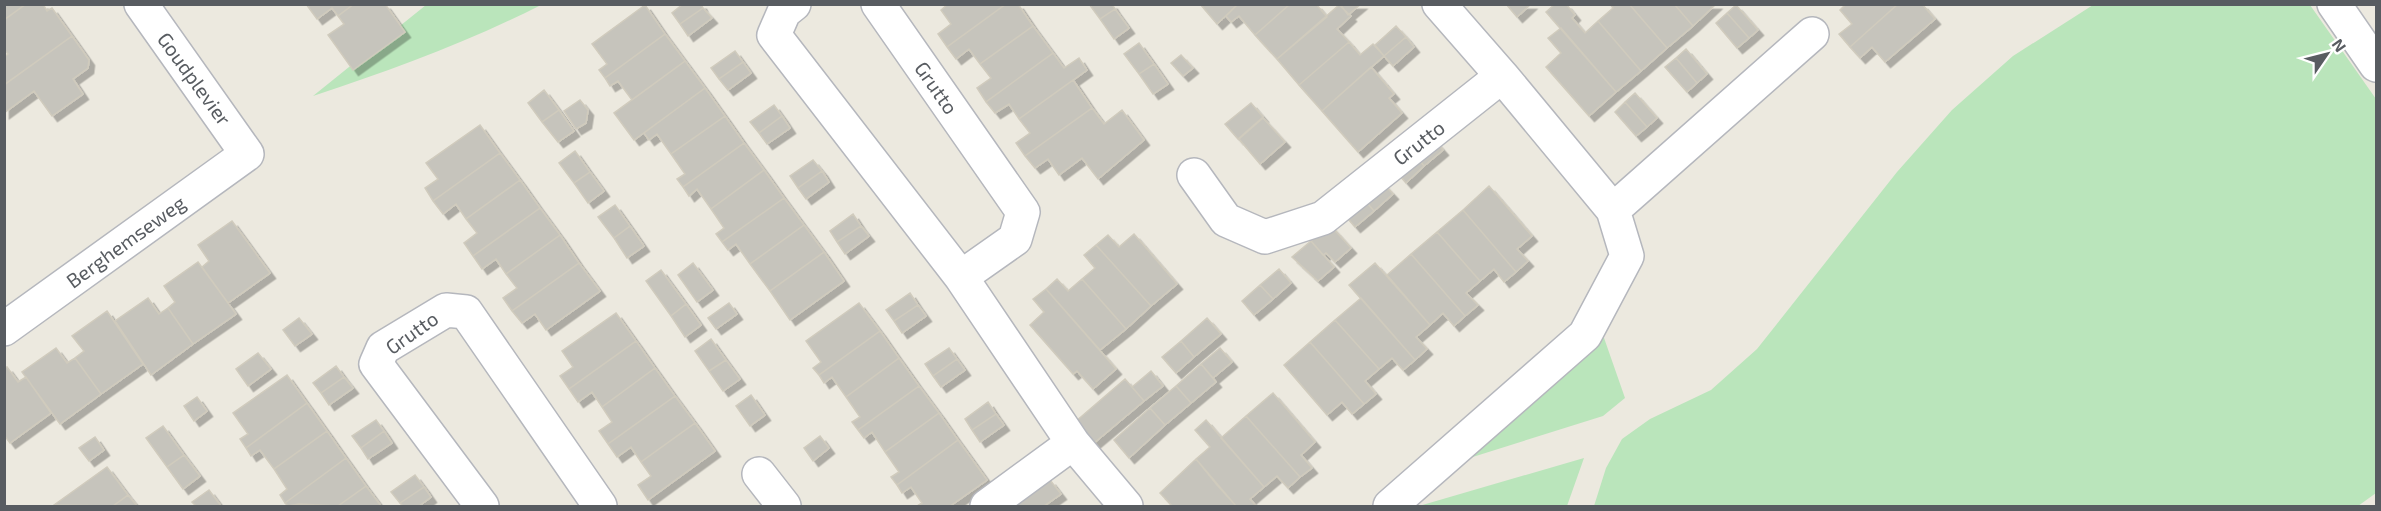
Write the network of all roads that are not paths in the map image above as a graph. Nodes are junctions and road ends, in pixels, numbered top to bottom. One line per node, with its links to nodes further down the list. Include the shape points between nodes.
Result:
1 (141, 4): 9 (street, Goudplevier)
2 (794, 4): 12 (street, via 784,12 774,35)
3 (878, 4): 12 (street, Grutto, via 1023,212 1015,239)
4 (1439, 4): 8 (street)
5 (2334, 4): 7 (street)
6 (1812, 33): 11 (street)
7 (2376, 65)
8 (1502, 76): 10 (street, Grutto, via 1323,218 1275,234 1265,237 1226,220); 11 (street)
9 (247, 154): 13 (street, Berghemseweg)
10 (1194, 175)
11 (1613, 210): 21 (street, via 1628,255 1585,335)
12 (961, 277): 14 (street)
13 (4, 329)
14 (1073, 443): 19 (street); 20 (street)
15 (759, 474): 18 (street)
16 (482, 507): 17 (street, Grutto, via 376,364 383,348 446,310 466,312)
17 (600, 507)
18 (784, 507)
19 (987, 507)
20 (1126, 507)
21 (1390, 507)

